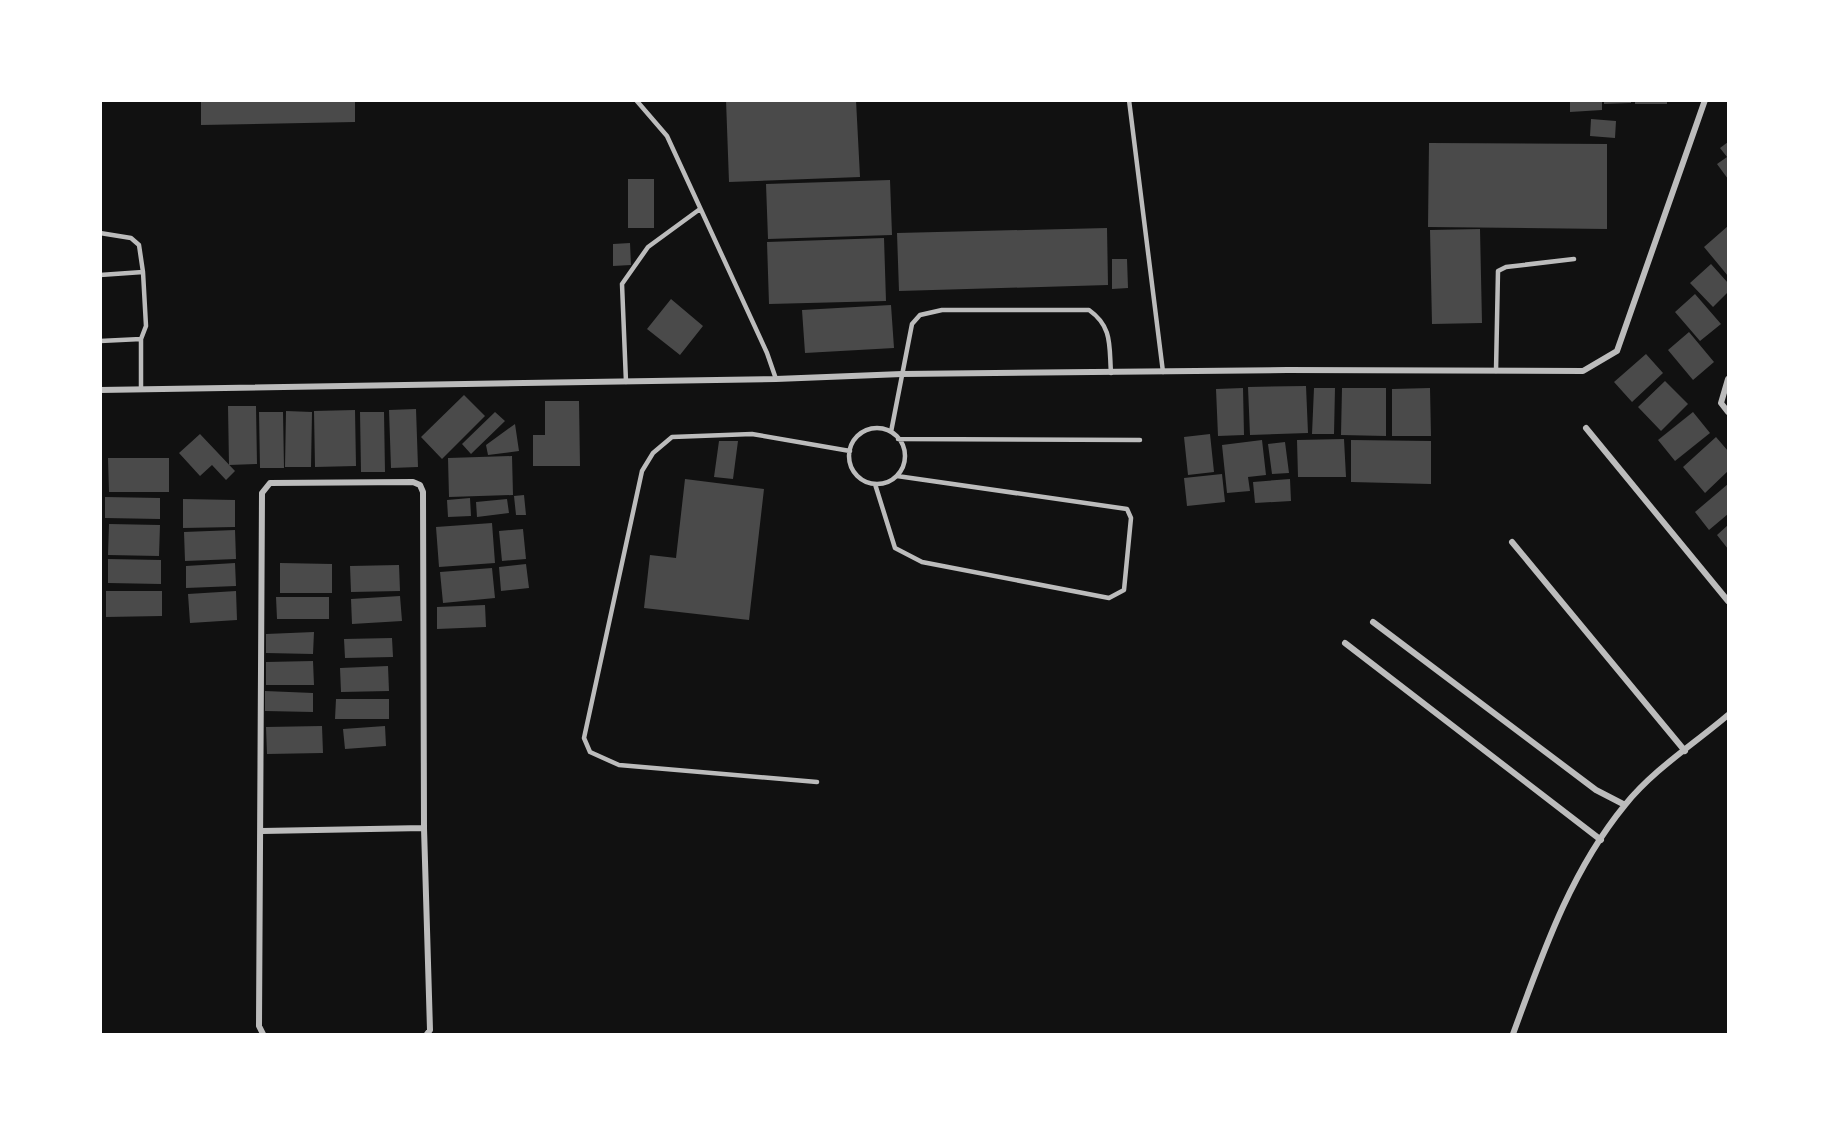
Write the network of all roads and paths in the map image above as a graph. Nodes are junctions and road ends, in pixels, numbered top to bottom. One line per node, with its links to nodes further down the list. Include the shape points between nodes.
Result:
1 (636, 100): 4 (lane, via 667,136)
2 (1129, 100): 11 (lane)
3 (1706, 100): 12 (street, via 1617,351 1583,371)
4 (700, 208): 15 (lane); 17 (lane, via 648,247 622,284)
5 (100, 233): 7 (lane, via 131,238 139,244)
6 (1574, 259): 12 (lane, via 1498,271)
7 (143, 272): 8 (lane); 9 (lane, via 146,326)
8 (100, 275)
9 (141, 339): 10 (lane); 18 (lane)
10 (100, 341)
11 (1164, 372): 12 (street); 13 (street)
12 (1496, 372)
13 (1111, 373): 14 (street); 14 (lane, via 1108,332 1102,320 1089,310 942,310 920,315 912,324)
14 (902, 374): 15 (street); 22 (lane)
15 (776, 379): 17 (street)
16 (1728, 379): 20 (street, via 1721,403)
17 (626, 382): 18 (street)
18 (141, 389): 19 (street)
19 (100, 390)
20 (1728, 412)
21 (1586, 428): 29 (street)
22 (891, 432): 23 (lane); 25 (lane, via 865,431)
23 (898, 439): 24 (lane); 26 (lane, via 905,454)
24 (1140, 440)
25 (850, 451): 27 (lane, via 849,460 858,477); 34 (lane, via 752,434 672,437 653,453 642,471 584,738 590,752 619,765)
26 (897, 476): 27 (lane); 27 (lane, via 1127,509 1131,518 1124,590 1108,598 922,562 895,548)
27 (875, 484)
28 (1512, 542): 33 (street)
29 (1728, 601)
30 (1372, 622): 35 (street, via 1596,790)
31 (1345, 643): 38 (street)
32 (1728, 715): 33 (street)
33 (1685, 751): 35 (street)
34 (817, 782)
35 (1625, 805): 38 (street)
36 (424, 828): 37 (street); 37 (street, via 420,484 270,483 261,494); 40 (street, via 430,1030)
37 (262, 831): 39 (street, via 259,1026)
38 (1601, 840): 41 (street, via 1567,894)
39 (263, 1035)
40 (427, 1035)
41 (1513, 1035)

